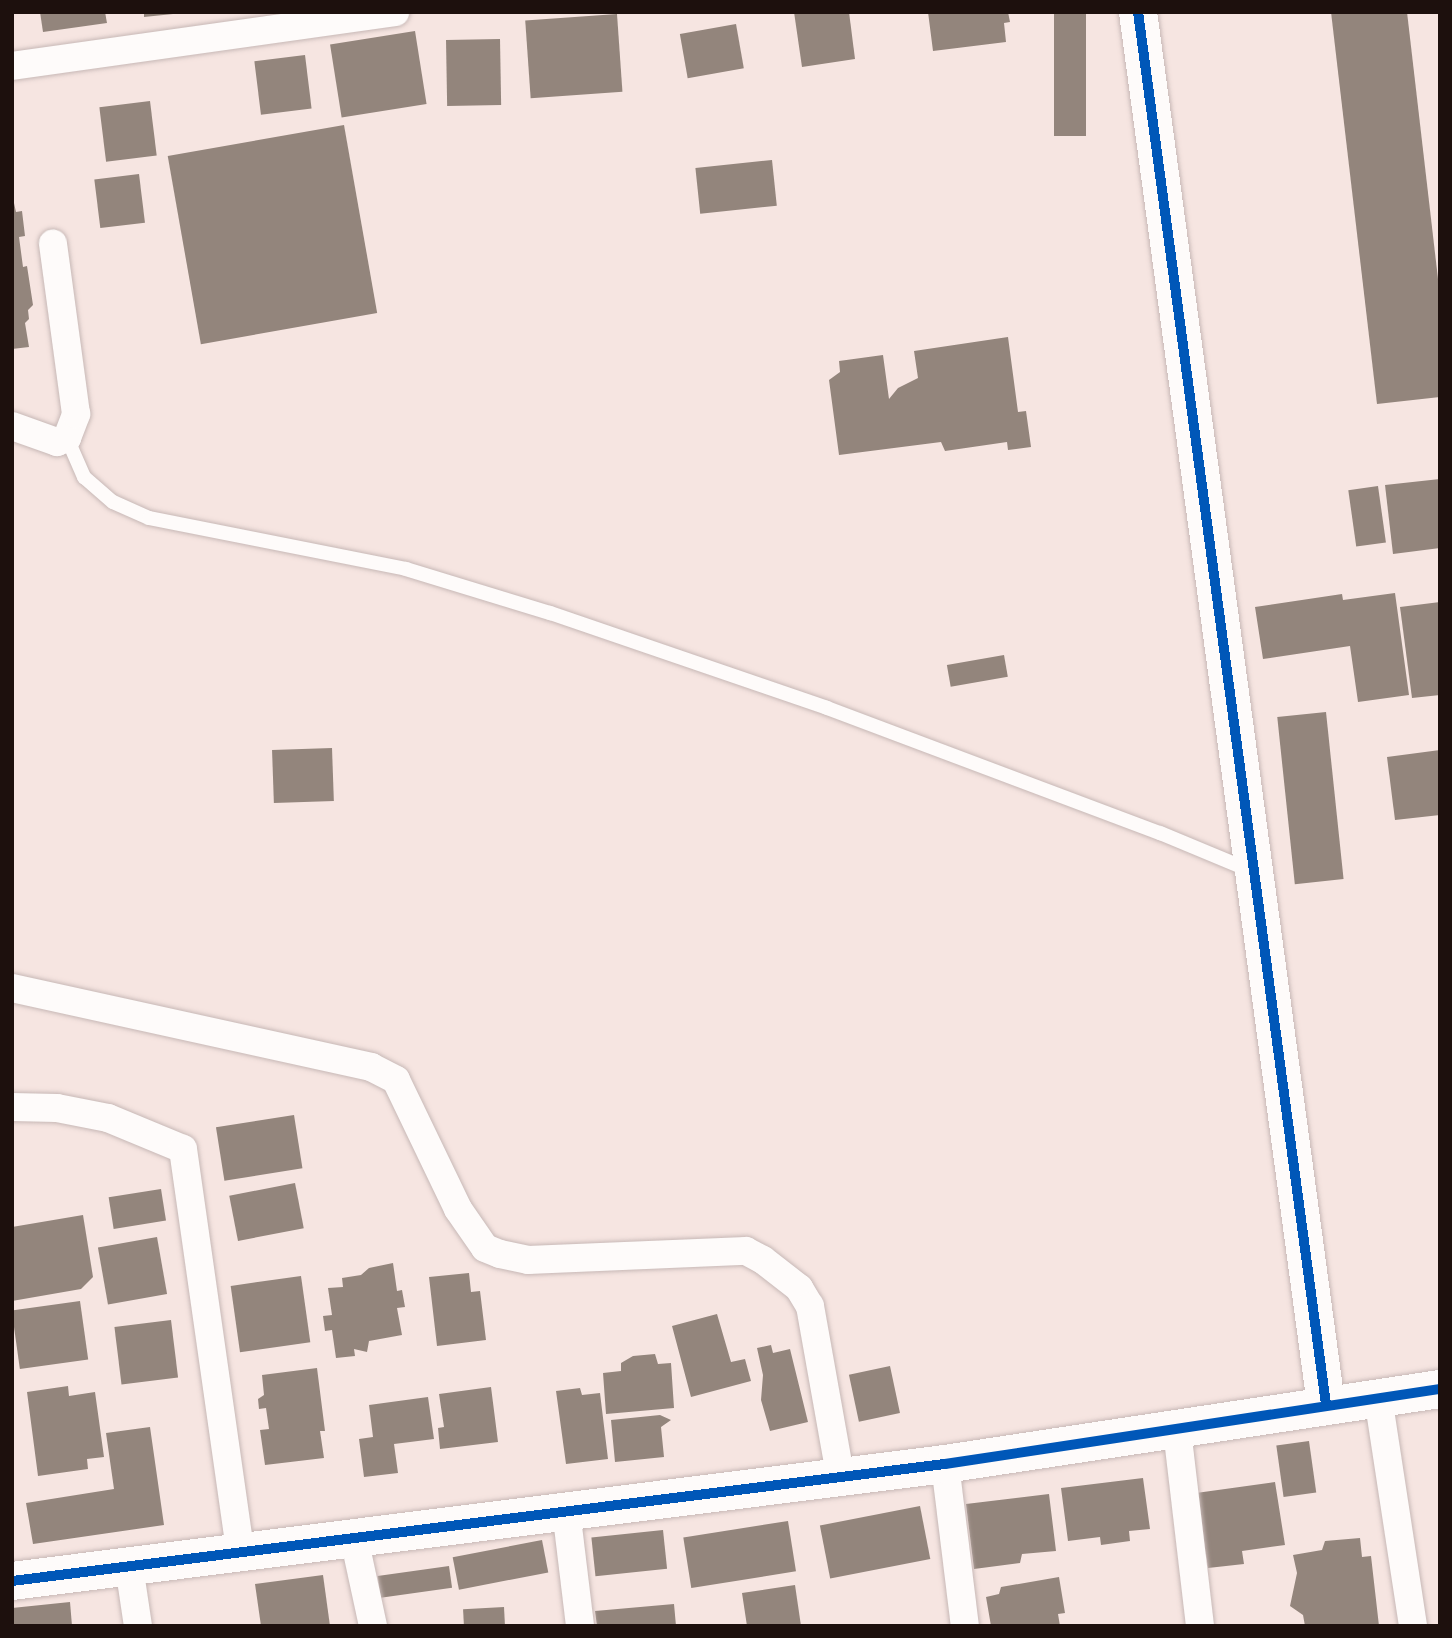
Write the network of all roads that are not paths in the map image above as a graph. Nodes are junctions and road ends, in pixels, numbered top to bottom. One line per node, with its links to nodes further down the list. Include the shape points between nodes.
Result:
1 (396, 12): 3 (street)
2 (1138, 12): 7 (street)
3 (12, 66)
4 (53, 244): 6 (street, via 75,395 76,414)
5 (12, 426): 6 (street, via 57,442)
6 (67, 438): 7 (lane, via 84,477 113,502 149,517 405,569 550,613 827,708)
7 (1254, 872): 12 (street)
8 (12, 988): 15 (street, via 371,1068 396,1080 458,1209 485,1248 500,1254 528,1260 746,1251 763,1260 799,1288 810,1306)
9 (12, 1107): 18 (street, via 57,1108 108,1118 183,1149)
10 (1440, 1389): 11 (street)
11 (1378, 1397): 12 (street); 26 (street)
12 (1326, 1404): 13 (street)
13 (1177, 1430): 14 (street); 25 (street)
14 (945, 1464): 15 (street); 24 (street)
15 (840, 1475): 16 (street)
16 (566, 1510): 17 (street); 23 (street)
17 (354, 1538): 18 (street); 22 (street)
18 (240, 1552): 19 (street)
19 (130, 1566): 20 (street); 21 (street)
20 (12, 1581)
21 (138, 1626)
22 (373, 1626)
23 (580, 1626)
24 (965, 1626)
25 (1200, 1626)
26 (1413, 1626)

